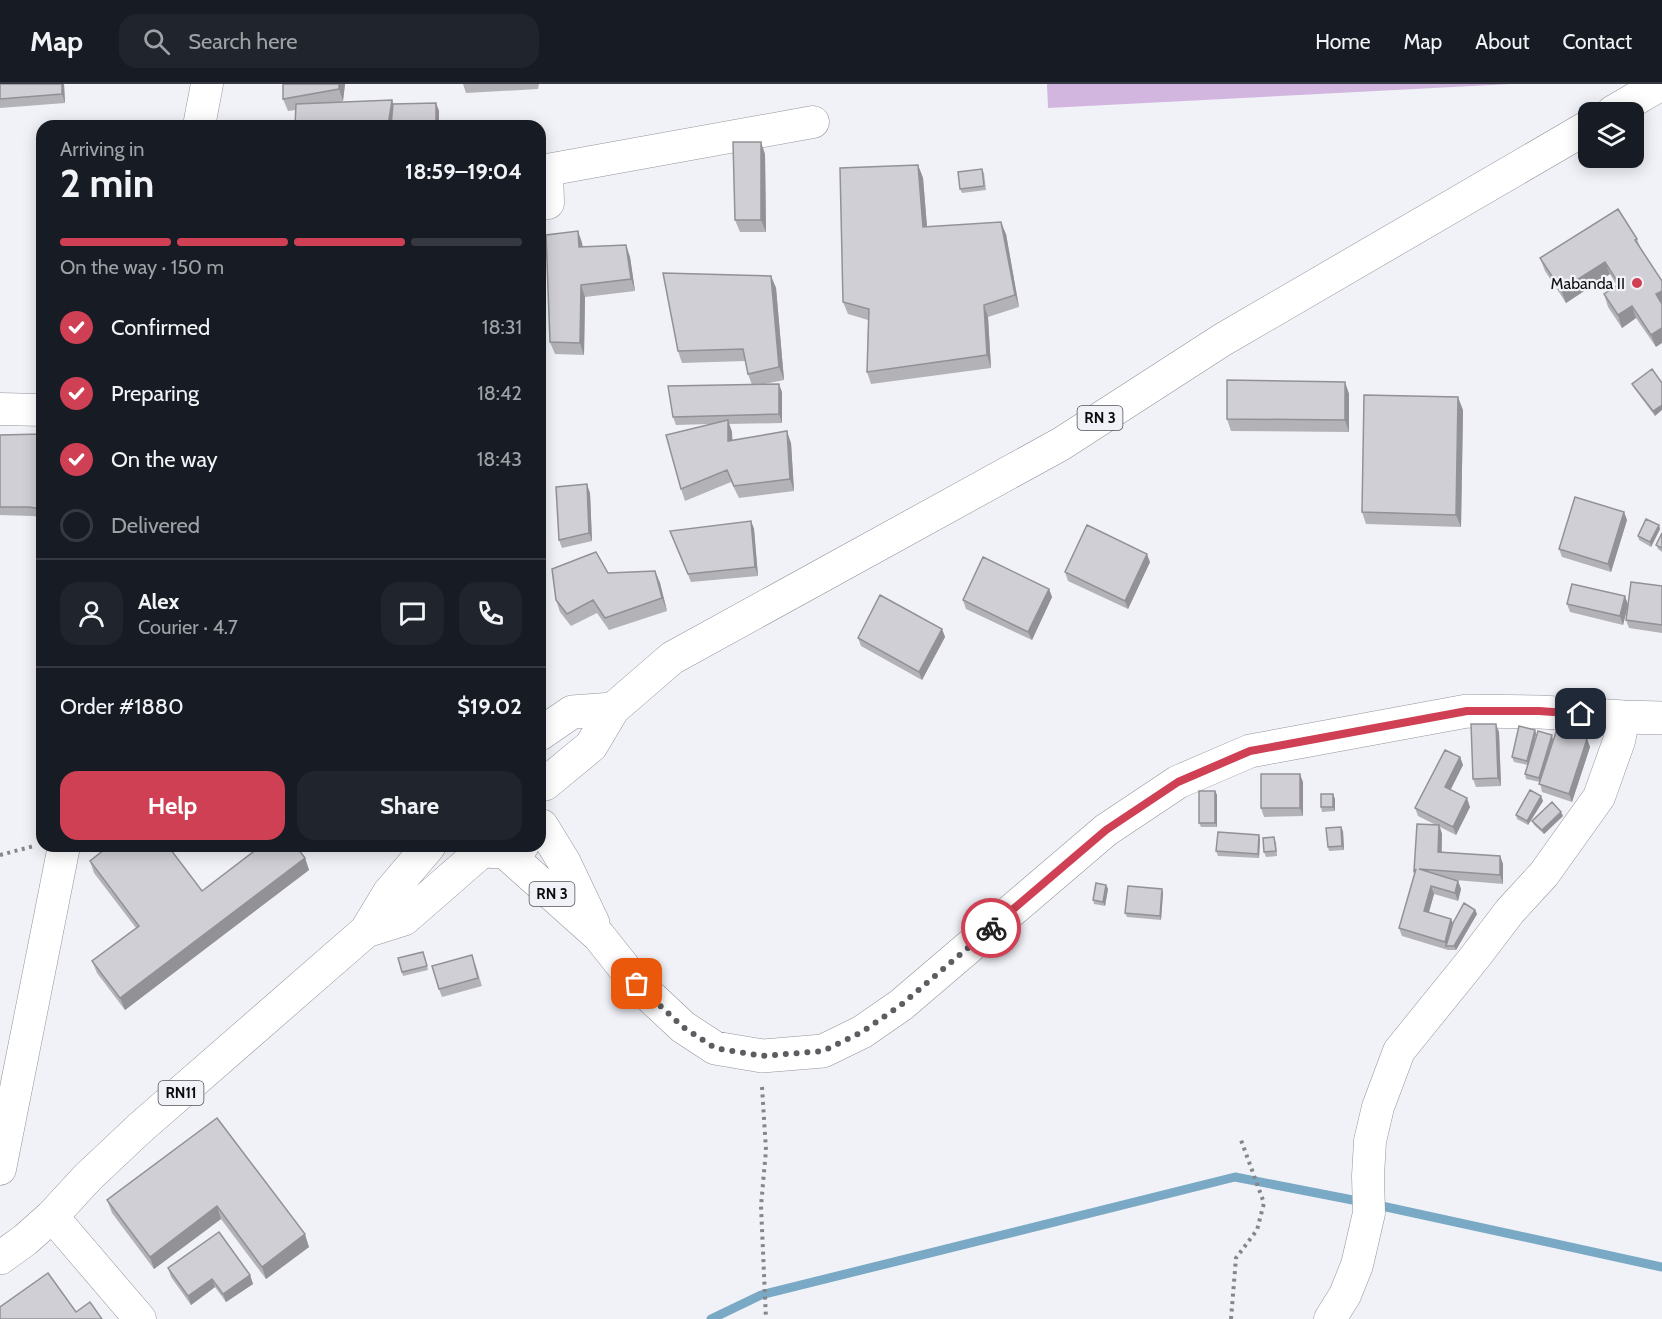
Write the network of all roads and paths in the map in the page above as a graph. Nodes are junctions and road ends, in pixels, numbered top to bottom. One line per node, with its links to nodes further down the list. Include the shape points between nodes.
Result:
1 (207, 84): 4 (street)
2 (1661, 84): 3 (main road)
3 (1630, 102)
4 (200, 120)
5 (813, 122): 7 (street, via 547,170)
6 (1578, 133): 10 (main road, RN 3, via 1222,340 1061,444 672,658)
7 (546, 202)
8 (0, 409): 9 (street)
9 (36, 410)
10 (613, 709): 13 (main road, via 572,712); 14 (main road, RN 3, via 591,746)
11 (1624, 717): 12 (main road, RN 3); 24 (main road, RN 3, via 1467,711 1250,751 1178,782 1106,830 901,1005 862,1032 823,1051); 32 (street, via 1599,797 1544,874 1399,1051 1370,1141 1369,1213 1357,1265)
12 (1662, 718)
13 (546, 730)
14 (546, 777)
15 (36, 845): 21 (path)
16 (63, 852): 26 (street)
17 (424, 852): 22 (main road, RN11, via 389,893)
18 (496, 852): 22 (main road, RN11, via 404,919)
19 (519, 852): 23 (main road, RN 3)
20 (537, 852): 23 (main road, RN 3, via 564,862)
21 (0, 855)
22 (366, 932): 27 (main road, RN11, via 140,1128)
23 (599, 936): 24 (main road, RN 3, via 637,984 683,1027 715,1048)
24 (762, 1056): 30 (path)
25 (1241, 1140): 31 (path, via 1264,1203 1257,1230 1236,1258)
26 (0, 1169)
27 (52, 1216): 28 (main road, RN11); 29 (street)
28 (0, 1258)
29 (140, 1319)
30 (765, 1319)
31 (1232, 1319)
32 (1330, 1319)

